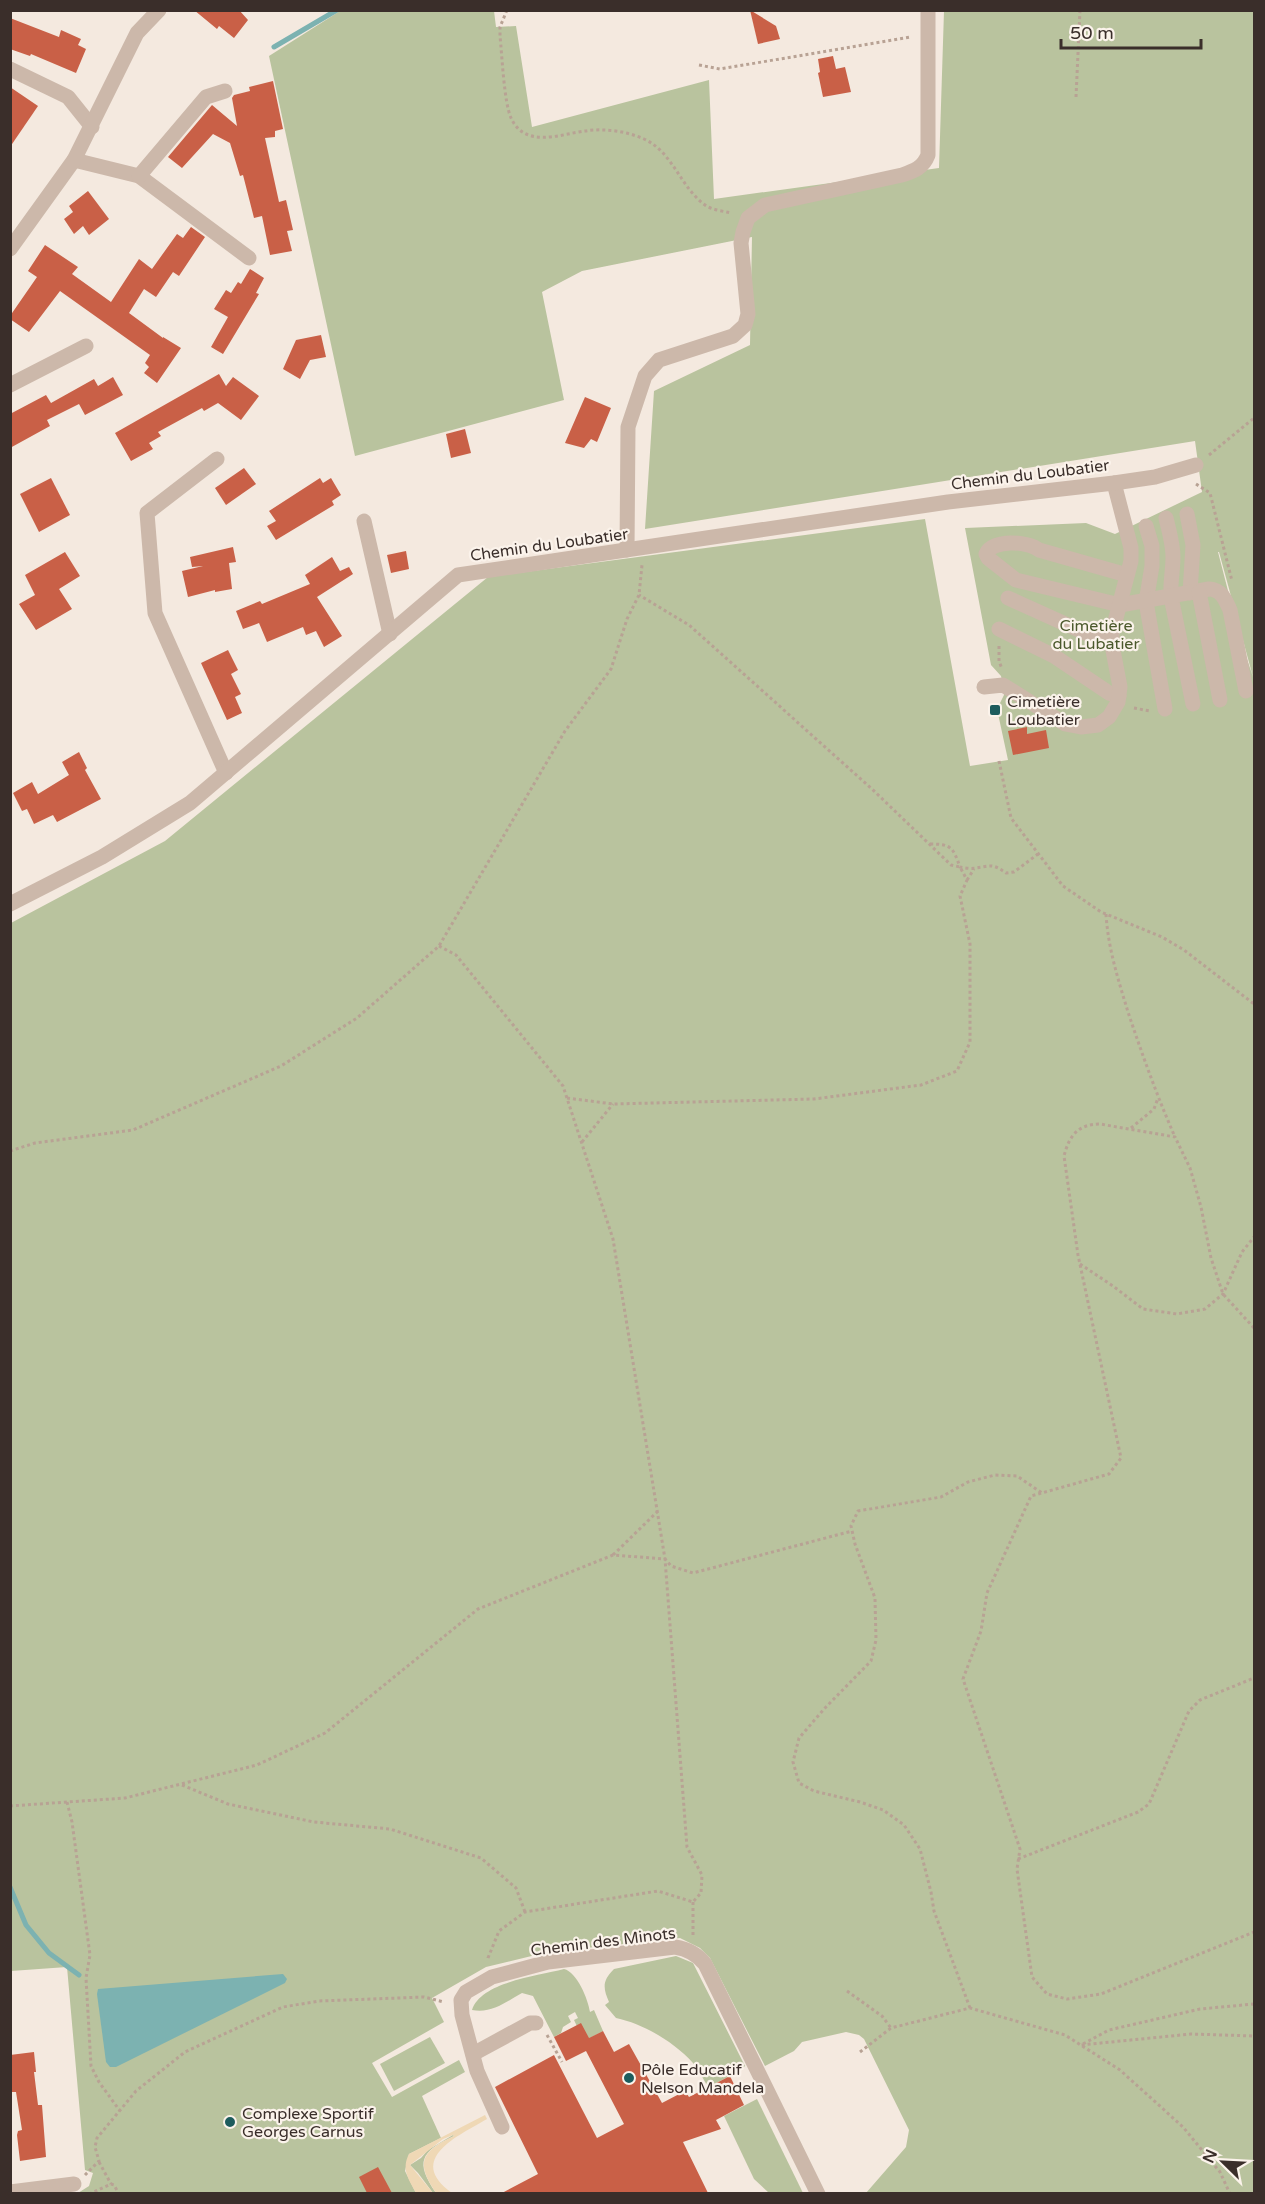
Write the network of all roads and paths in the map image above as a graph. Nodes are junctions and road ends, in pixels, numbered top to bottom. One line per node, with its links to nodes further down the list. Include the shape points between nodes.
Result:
1 (159, 10): 10 (street, via 137,33)
2 (507, 10): 13 (path, via 500,36 507,95 511,119 524,132 542,138 586,130 614,130 644,139 669,158 697,198 708,207)
3 (928, 10): 5 (street)
4 (1080, 10): 9 (path)
5 (927, 34): 6 (path, via 720,69); 13 (street, via 928,155 920,167 902,175 765,205)
6 (699, 65)
7 (10, 69): 10 (street, via 68,97)
8 (225, 91): 12 (street, via 206,97)
9 (1076, 97)
10 (92, 127): 11 (street)
11 (74, 160): 12 (street); 14 (street)
12 (139, 176): 15 (street)
13 (748, 218): 27 (street, via 741,243 748,314 745,325 733,336 659,360 645,376 628,427)
14 (10, 249)
15 (249, 258)
16 (86, 346): 17 (street)
17 (10, 385)
18 (1254, 418): 20 (path)
19 (217, 459): 46 (street, via 147,513 155,613)
20 (1190, 467): 21 (street, Chemin du Loubatier); 29 (path, via 1192,482 1210,493)
21 (1114, 483): 26 (street, Chemin du Loubatier, via 948,502); 28 (street, via 1131,548)
22 (1187, 514): 30 (street)
23 (1166, 518): 32 (street, via 1172,541)
24 (364, 521): 37 (street)
25 (1146, 526): 34 (street, via 1152,546)
26 (643, 548): 27 (street, Chemin du Loubatier); 31 (path)
27 (627, 550): 37 (street, Chemin du Loubatier, via 458,575)
28 (1127, 575): 35 (street); 35 (street, via 1028,544 994,544 986,554 1016,580)
29 (1233, 583)
30 (1195, 592): 32 (street); 40 (street, via 1217,590 1225,597); 42 (street)
31 (639, 594): 47 (path, via 689,625); 54 (path, via 611,669 565,731)
32 (1171, 597): 34 (street); 43 (street)
33 (1008, 598): 38 (street)
34 (1146, 602): 35 (street); 44 (street)
35 (1120, 605): 38 (street)
36 (999, 629): 41 (street, via 1054,656)
37 (390, 634): 46 (street, Chemin du Loubatier)
38 (1112, 645): 41 (street)
39 (984, 687): 41 (street, via 1003,685 1065,724 1081,727 1098,725 1109,717)
40 (1246, 691)
41 (1119, 696)
42 (1220, 700)
43 (1193, 705)
44 (1165, 709)
45 (999, 761): 48 (path, via 1011,818)
46 (226, 773): 52 (street, Chemin du Loubatier, via 190,803 102,857)
47 (929, 844): 49 (path, via 951,865); 49 (path, via 945,844 953,849)
48 (1038, 854): 50 (path, via 1014,872 1006,873 989,864); 53 (path, via 1063,886)
49 (960, 867): 50 (path); 51 (path)
50 (975, 869): 51 (path)
51 (967, 880): 58 (path, via 960,896 970,944 970,1042 957,1071 921,1085 814,1099)
52 (10, 904)
53 (1106, 914): 55 (path, via 1184,950); 57 (path, via 1109,947)
54 (439, 946): 56 (path, via 456,955 563,1086); 62 (path, via 357,1018 281,1066 133,1130)
55 (1254, 1004)
56 (567, 1098): 58 (path); 61 (path)
57 (1158, 1098): 59 (path, via 1154,1109); 60 (path)
58 (613, 1104): 61 (path)
59 (1129, 1129): 60 (path); 64 (path, via 1089,1124 1067,1143 1064,1156)
60 (1175, 1137): 65 (path, via 1190,1168 1210,1258)
61 (581, 1142): 68 (path, via 613,1239)
62 (10, 1150)
63 (1254, 1237): 65 (path, via 1242,1252)
64 (1080, 1264): 65 (path, via 1143,1309 1177,1314 1205,1309); 67 (path, via 1120,1458 1109,1474)
65 (1223, 1294): 66 (path)
66 (1254, 1328)
67 (1042, 1493): 69 (path, via 1017,1476 995,1475 968,1482 941,1497 858,1511); 76 (path, via 1032,1496 987,1593 981,1631 963,1679 1020,1849)
68 (657, 1512): 70 (path); 71 (path)
69 (852, 1530): 71 (path, via 693,1573 671,1566); 85 (path, via 875,1599 876,1640 871,1661 800,1738 793,1762 799,1783 814,1791 875,1807 904,1824 920,1849 934,1911)
70 (613, 1555): 71 (path); 73 (path, via 478,1610 325,1733 257,1765)
71 (665, 1559): 77 (path, via 687,1847 702,1875 701,1893)
72 (1254, 1678): 76 (path, via 1200,1700 1189,1711 1149,1804 1138,1812)
73 (181, 1785): 74 (path, via 125,1798); 78 (path, via 228,1804 314,1822 390,1828 481,1858 516,1888)
74 (67, 1802): 75 (path); 93 (path, via 90,1954 86,1978 92,2066)
75 (10, 1806)
76 (1018, 1859): 79 (path, via 1032,1977 1047,1994 1067,2000 1101,1994)
77 (693, 1902): 78 (path, via 658,1891); 80 (path)
78 (525, 1912): 81 (path, via 499,1931 488,1958)
79 (1254, 1932)
80 (692, 1953): 81 (street, Chemin des Minots, via 675,1947 548,1962); 102 (street, Chemin des Minots, via 705,1964)
81 (492, 1977): 84 (street, Chemin des Minots, via 466,1992)
82 (847, 1991): 87 (path, via 882,2016)
83 (1254, 2004): 89 (path, via 1200,2009 1109,2030)
84 (460, 2008): 91 (street); 93 (path, via 424,1998 319,2001 283,2007 185,2052 136,2091)
85 (970, 2008): 87 (path); 89 (path, via 1065,2035)
86 (536, 2023): 91 (street); 92 (path, via 543,2027)
87 (891, 2028): 90 (path)
88 (1254, 2036): 89 (path, via 1191,2034)
89 (1081, 2045): 103 (path, via 1120,2070 1183,2127 1220,2172)
90 (860, 2052)
91 (473, 2054): 94 (street)
92 (562, 2062)
93 (120, 2111): 95 (path, via 95,2142)
94 (502, 2127)
95 (99, 2161): 96 (path); 98 (path)
96 (89, 2173)
97 (74, 2184): 99 (street)
98 (111, 2184): 100 (path); 101 (path)
99 (10, 2192)
100 (89, 2193)
101 (119, 2193)
102 (818, 2193)
103 (1230, 2193)

